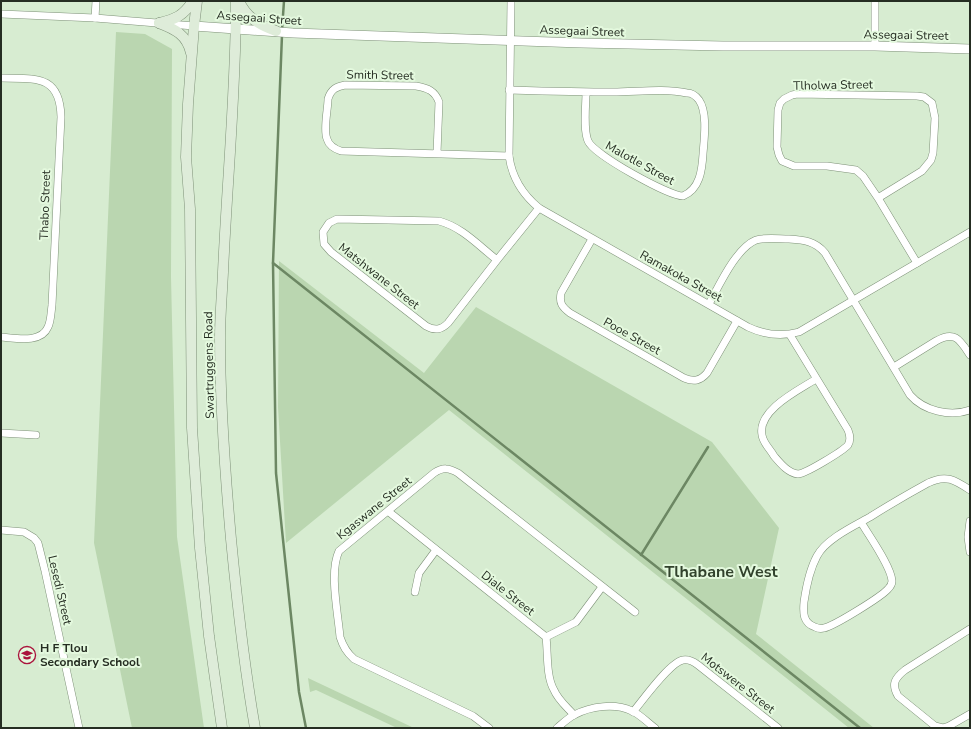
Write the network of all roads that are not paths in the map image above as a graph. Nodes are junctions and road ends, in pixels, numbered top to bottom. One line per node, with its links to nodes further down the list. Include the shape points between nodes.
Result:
1 (96, 1): 8 (street)
2 (193, 1): 9 (main road, via 179,17)
3 (198, 1): 10 (main road, Swartruggens Road)
4 (237, 1): 11 (main road, Swartruggens Road); 12 (main road, via 250,17)
5 (511, 1): 13 (street)
6 (875, 1): 14 (street)
7 (1, 14): 8 (street)
8 (95, 18): 9 (street)
9 (159, 23): 10 (street); 16 (main road, via 173,28 184,36)
10 (194, 26): 11 (street, Assegaai Street); 16 (main road, Swartruggens Road)
11 (236, 28): 12 (street, Assegaai Street); 56 (main road, Swartruggens Road, via 220,336 226,488 238,618)
12 (276, 31): 13 (street, Assegaai Street)
13 (510, 40): 14 (street, Assegaai Street, via 723,46); 18 (street, Ramakoka Street)
14 (875, 46): 15 (street, Assegaai Street)
15 (970, 48)
16 (192, 58): 55 (main road, Swartruggens Road, via 186,157 190,209 192,428 209,636)
17 (1, 78): 32 (street, Thabo Street, via 45,82 59,96 61,117 52,305 48,326 45,332 36,338)
18 (510, 90): 19 (street, Malotle Street); 21 (street, Ramakoka Street)
19 (586, 92): 19 (street, Malotle Street, via 670,91 694,96 702,105 704,127 700,175 693,190 683,196 671,193 607,159 592,148 586,135)
20 (437, 153): 20 (street, Smith Street, via 334,149 327,139 326,132 330,94 334,88 345,85 416,86 432,90 440,102); 21 (street, Smith Street)
21 (509, 156): 23 (street, Ramakoka Street, via 510,167 517,184)
22 (878, 198): 22 (street, Tlholwa Street, via 856,170 827,166 794,166 782,161 777,147 778,110 784,99 797,94 917,96 924,97 932,104 935,118 931,160 922,171); 27 (street, Tlholwa Street)
23 (539, 208): 25 (street, Ramakoka Street); 26 (street, Matshwane Street)
24 (970, 232): 27 (street, Ramakoka Street)
25 (592, 239): 29 (street, Ramakoka Street); 30 (street, Pooe Street, via 561,293 563,308 684,378 695,381 707,373)
26 (497, 260): 26 (street, Matshwane Street, via 445,326 431,329 331,252 324,244 322,236 329,223 337,220 440,221 460,230)
27 (917, 263): 28 (street, Ramakoka Street)
28 (854, 300): 29 (street, via 820,247 805,240 764,238 756,240 739,253); 31 (street, Ramakoka Street, via 809,327); 34 (street)
29 (709, 304): 30 (street, Ramakoka Street)
30 (737, 321): 31 (street, Ramakoka Street, via 759,332)
31 (790, 335): 35 (street)
32 (1, 337)
33 (970, 355): 34 (street, via 955,337 943,337)
34 (894, 367): 36 (street, via 910,395 922,405 952,413)
35 (816, 379): 35 (street, via 848,430 850,440 848,445 836,454 802,473 794,473 783,465 764,442 762,426 773,408)
36 (970, 410)
37 (1, 434): 38 (street)
38 (36, 435)
39 (970, 490): 42 (street, via 949,478 934,479)
40 (388, 512): 44 (street, Diale Street); 46 (street, Kgaswane Street, via 439,470 451,470); 57 (street, Kgaswane Street, via 345,545 335,559 334,574 343,645 354,659 473,716)
41 (970, 521): 45 (street)
42 (861, 522): 42 (street, via 824,547 817,556 803,611 807,623 813,627 824,628 834,623 879,597 890,587 892,582 884,560)
43 (1, 530): 54 (street, Lesedi Street, via 24,532 38,543)
44 (436, 550): 47 (street, via 419,573); 50 (street, Diale Street)
45 (970, 552)
46 (602, 587): 48 (street, Kgaswane Street); 50 (street, via 576,622)
47 (414, 592)
48 (635, 612)
49 (970, 629): 52 (street, via 905,670 894,684 898,696 935,726 949,726)
50 (546, 637): 53 (street, via 553,689)
51 (633, 712): 53 (street, via 624,708 599,707); 59 (street); 60 (street, Motswere Street, via 668,670 684,660 698,664)
52 (970, 714)
53 (574, 715): 58 (street)
54 (79, 728)
55 (222, 728)
56 (255, 728)
57 (489, 728)
58 (556, 728)
59 (655, 728)
60 (778, 728)

